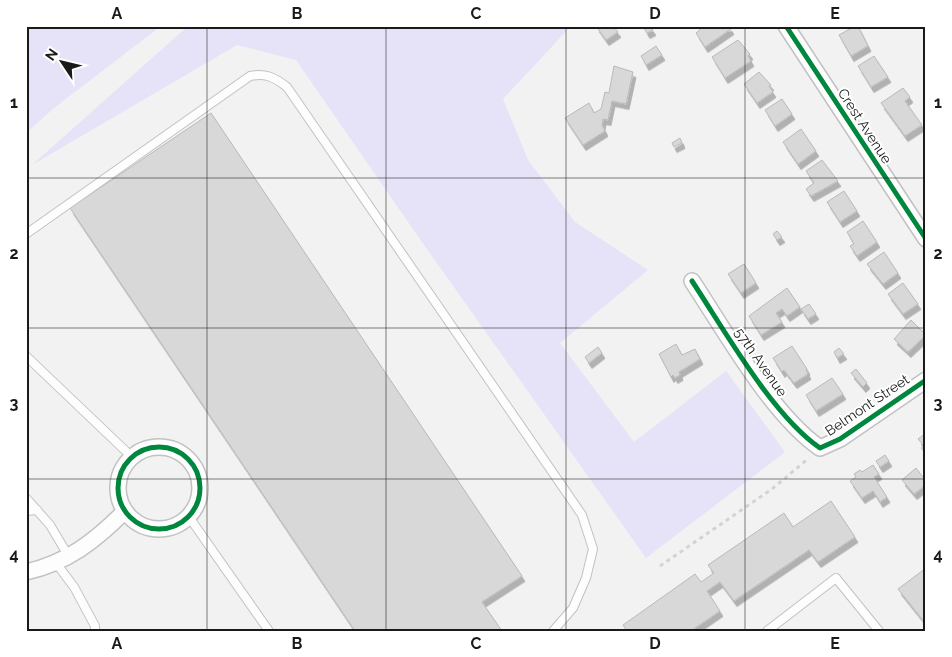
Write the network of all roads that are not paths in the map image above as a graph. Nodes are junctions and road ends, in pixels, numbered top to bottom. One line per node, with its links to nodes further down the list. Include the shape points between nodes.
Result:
1 (786, 26): 3 (street, Crest Avenue)
2 (26, 234): 18 (lane, via 250,76 263,74 281,82 582,515 593,549 586,578 573,608)
3 (926, 239)
4 (692, 281): 7 (street, 57th Avenue, via 790,422)
5 (26, 356): 8 (lane)
6 (926, 380): 7 (street, Belmont Street, via 835,442)
7 (820, 448)
8 (132, 457): 12 (street, via 118,480 118,497); 13 (street, via 142,450 164,447 188,458 196,469 201,491 199,502)
9 (26, 498): 10 (lane)
10 (37, 510): 11 (lane); 14 (lane, via 50,525)
11 (26, 511)
12 (124, 512): 13 (street, via 133,522 157,530 177,526); 14 (street, via 101,535)
13 (189, 517): 17 (lane)
14 (63, 560): 15 (street); 16 (lane)
15 (26, 572)
16 (95, 631)
17 (269, 631)
18 (553, 631)
19 (767, 631): 20 (lane, via 836,578)
20 (879, 631)

